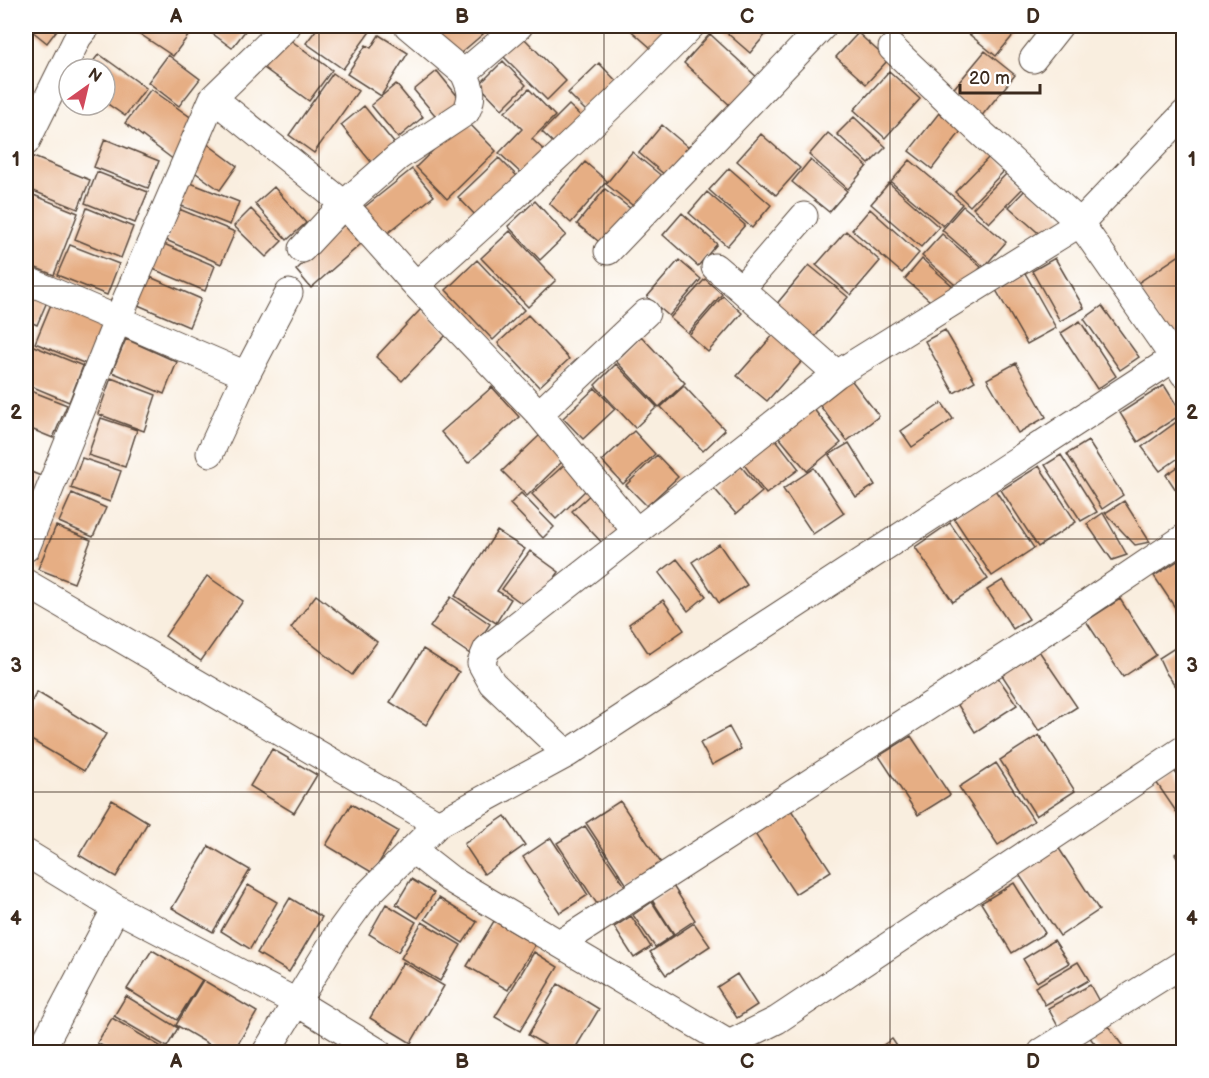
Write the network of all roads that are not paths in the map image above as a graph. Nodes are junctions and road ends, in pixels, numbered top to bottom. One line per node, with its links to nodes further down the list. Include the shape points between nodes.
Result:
1 (287, 26): 11 (street)
2 (408, 26): 10 (street)
3 (519, 26): 10 (street)
4 (691, 26): 21 (street)
5 (823, 26): 18 (street)
6 (1059, 26): 9 (street)
7 (82, 32): 13 (street)
8 (892, 48): 16 (street)
9 (1033, 59)
10 (464, 73): 14 (street, via 472,101 466,112 398,157)
11 (213, 98): 14 (street); 25 (street)
12 (1184, 114): 16 (street)
13 (26, 142)
14 (344, 204): 17 (street); 21 (street)
15 (804, 216): 22 (street)
16 (1080, 223): 26 (street); 27 (street)
17 (302, 249)
18 (608, 251)
19 (715, 267): 22 (street)
20 (26, 280): 25 (street)
21 (416, 285): 29 (street)
22 (741, 289): 27 (street)
23 (289, 292): 28 (street)
24 (646, 313): 29 (street)
25 (117, 321): 28 (street); 33 (street)
26 (1180, 361): 36 (street)
27 (837, 374): 31 (street)
28 (246, 375): 30 (street)
29 (539, 414): 31 (street)
30 (210, 453)
31 (636, 531): 36 (street, via 501,637 487,649 481,663 492,683)
32 (1184, 538): 41 (street)
33 (26, 548)
34 (26, 583): 37 (street)
35 (1184, 749): 44 (street)
36 (567, 754): 37 (street)
37 (438, 824): 38 (street)
38 (413, 850): 41 (street, via 450,879); 43 (street, via 364,897)
39 (26, 853): 40 (street)
40 (116, 908): 43 (street); 45 (street)
41 (561, 943): 44 (street)
42 (1184, 963): 48 (street)
43 (296, 1002): 46 (street); 47 (street)
44 (736, 1048)
45 (40, 1053)
46 (266, 1053)
47 (378, 1053)
48 (1042, 1053)

